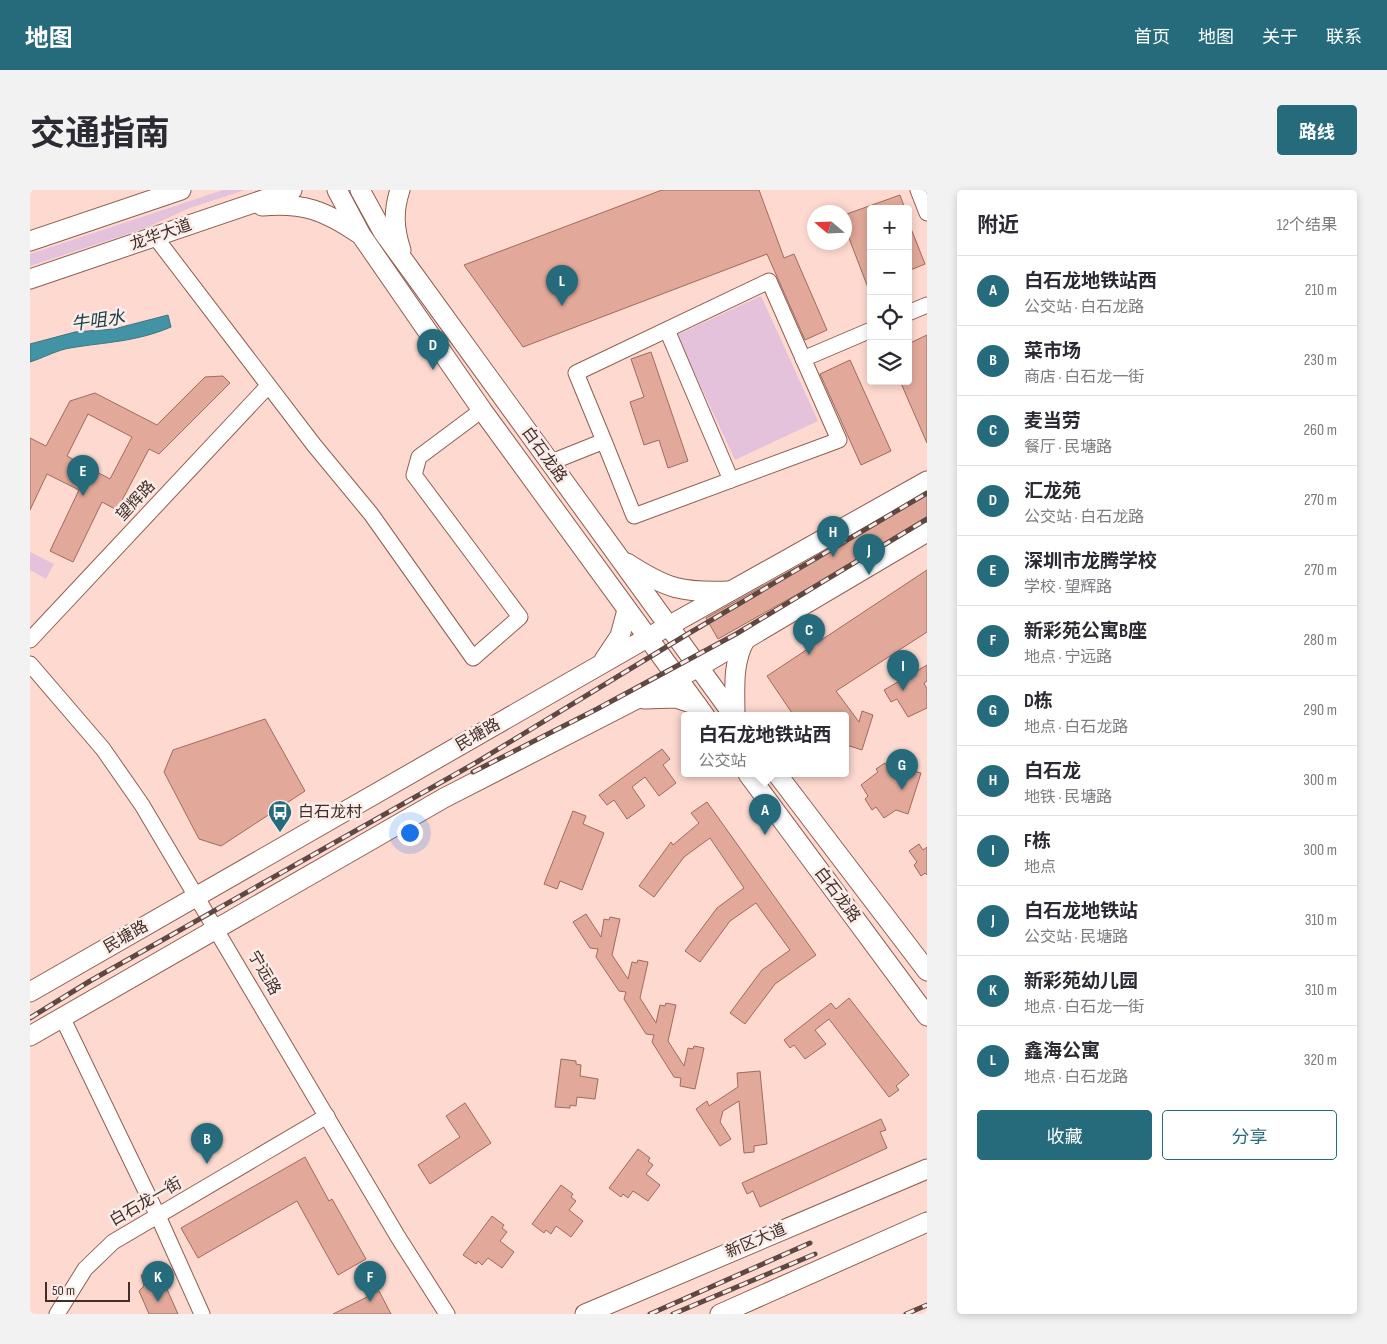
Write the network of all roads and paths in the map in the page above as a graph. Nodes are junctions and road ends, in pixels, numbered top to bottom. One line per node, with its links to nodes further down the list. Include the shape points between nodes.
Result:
1 (181, 190): 11 (main road)
2 (292, 190): 7 (main road, 龙华大道)
3 (337, 190): 9 (main road, 白石龙路)
4 (360, 190): 12 (main road, 白石龙路)
5 (400, 190): 12 (main road, via 395,205 396,236)
6 (918, 190): 8 (street)
7 (233, 210): 9 (main road, via 265,205 313,208); 10 (main road, 龙华大道)
8 (927, 213)
9 (361, 235): 20 (main road, 白石龙路)
10 (156, 238): 13 (main road, 龙华大道); 19 (street)
11 (30, 241)
12 (406, 266): 22 (main road, 白石龙路)
13 (30, 279)
14 (927, 305): 15 (street)
15 (912, 311)
16 (667, 330): 18 (street, via 769,281); 21 (street, via 576,373); 23 (street)
17 (867, 332): 18 (street)
18 (803, 359): 23 (street, via 839,440)
19 (268, 386): 20 (street, via 371,514 473,658 520,617 414,475 419,457); 31 (street, 望辉路)
20 (482, 410): 28 (main road, 白石龙路)
21 (604, 441): 22 (street); 23 (street, via 634,516)
22 (549, 463): 26 (main road, 白石龙路)
23 (731, 480)
24 (927, 481): 27 (main road, 民塘路)
25 (927, 532): 32 (main road)
26 (618, 558): 27 (main road, via 656,582 677,590); 29 (main road, 白石龙路)
27 (733, 591): 29 (main road, 民塘路)
28 (627, 610): 30 (main road, 白石龙路); 34 (main road, via 620,636)
29 (668, 627): 30 (main road, 民塘路); 35 (main road, 白石龙路)
30 (648, 638): 34 (main road, 民塘路); 36 (main road, 白石龙路)
31 (30, 640)
32 (745, 640): 35 (main road); 40 (main road, via 738,652)
33 (30, 664): 43 (street, 宁远路, via 122,775)
34 (597, 667): 43 (main road, 民塘路)
35 (697, 668): 36 (main road); 39 (main road, 白石龙路)
36 (677, 678): 37 (main road); 38 (main road, 白石龙路)
37 (635, 700): 38 (main road, via 676,698); 44 (main road, via 444,798)
38 (701, 711)
39 (731, 712)
40 (734, 712)
41 (750, 777): 47 (main road, 白石龙路)
42 (779, 777): 45 (main road, 白石龙路)
43 (198, 896): 44 (street, 宁远路); 46 (main road, 民塘路)
44 (217, 928): 48 (main road); 50 (street, 宁远路)
45 (927, 971)
46 (30, 992)
47 (927, 1016)
48 (62, 1018): 49 (main road); 52 (street)
49 (30, 1036)
50 (327, 1116): 52 (street, 白石龙一街); 56 (street, 宁远路)
51 (927, 1169): 57 (main road, 新区大道)
52 (158, 1216): 54 (street, 白石龙一街, via 125,1233 102,1252 85,1270); 55 (street)
53 (927, 1222): 58 (main road)
54 (57, 1314)
55 (202, 1314)
56 (447, 1314)
57 (585, 1314)
58 (720, 1314)

